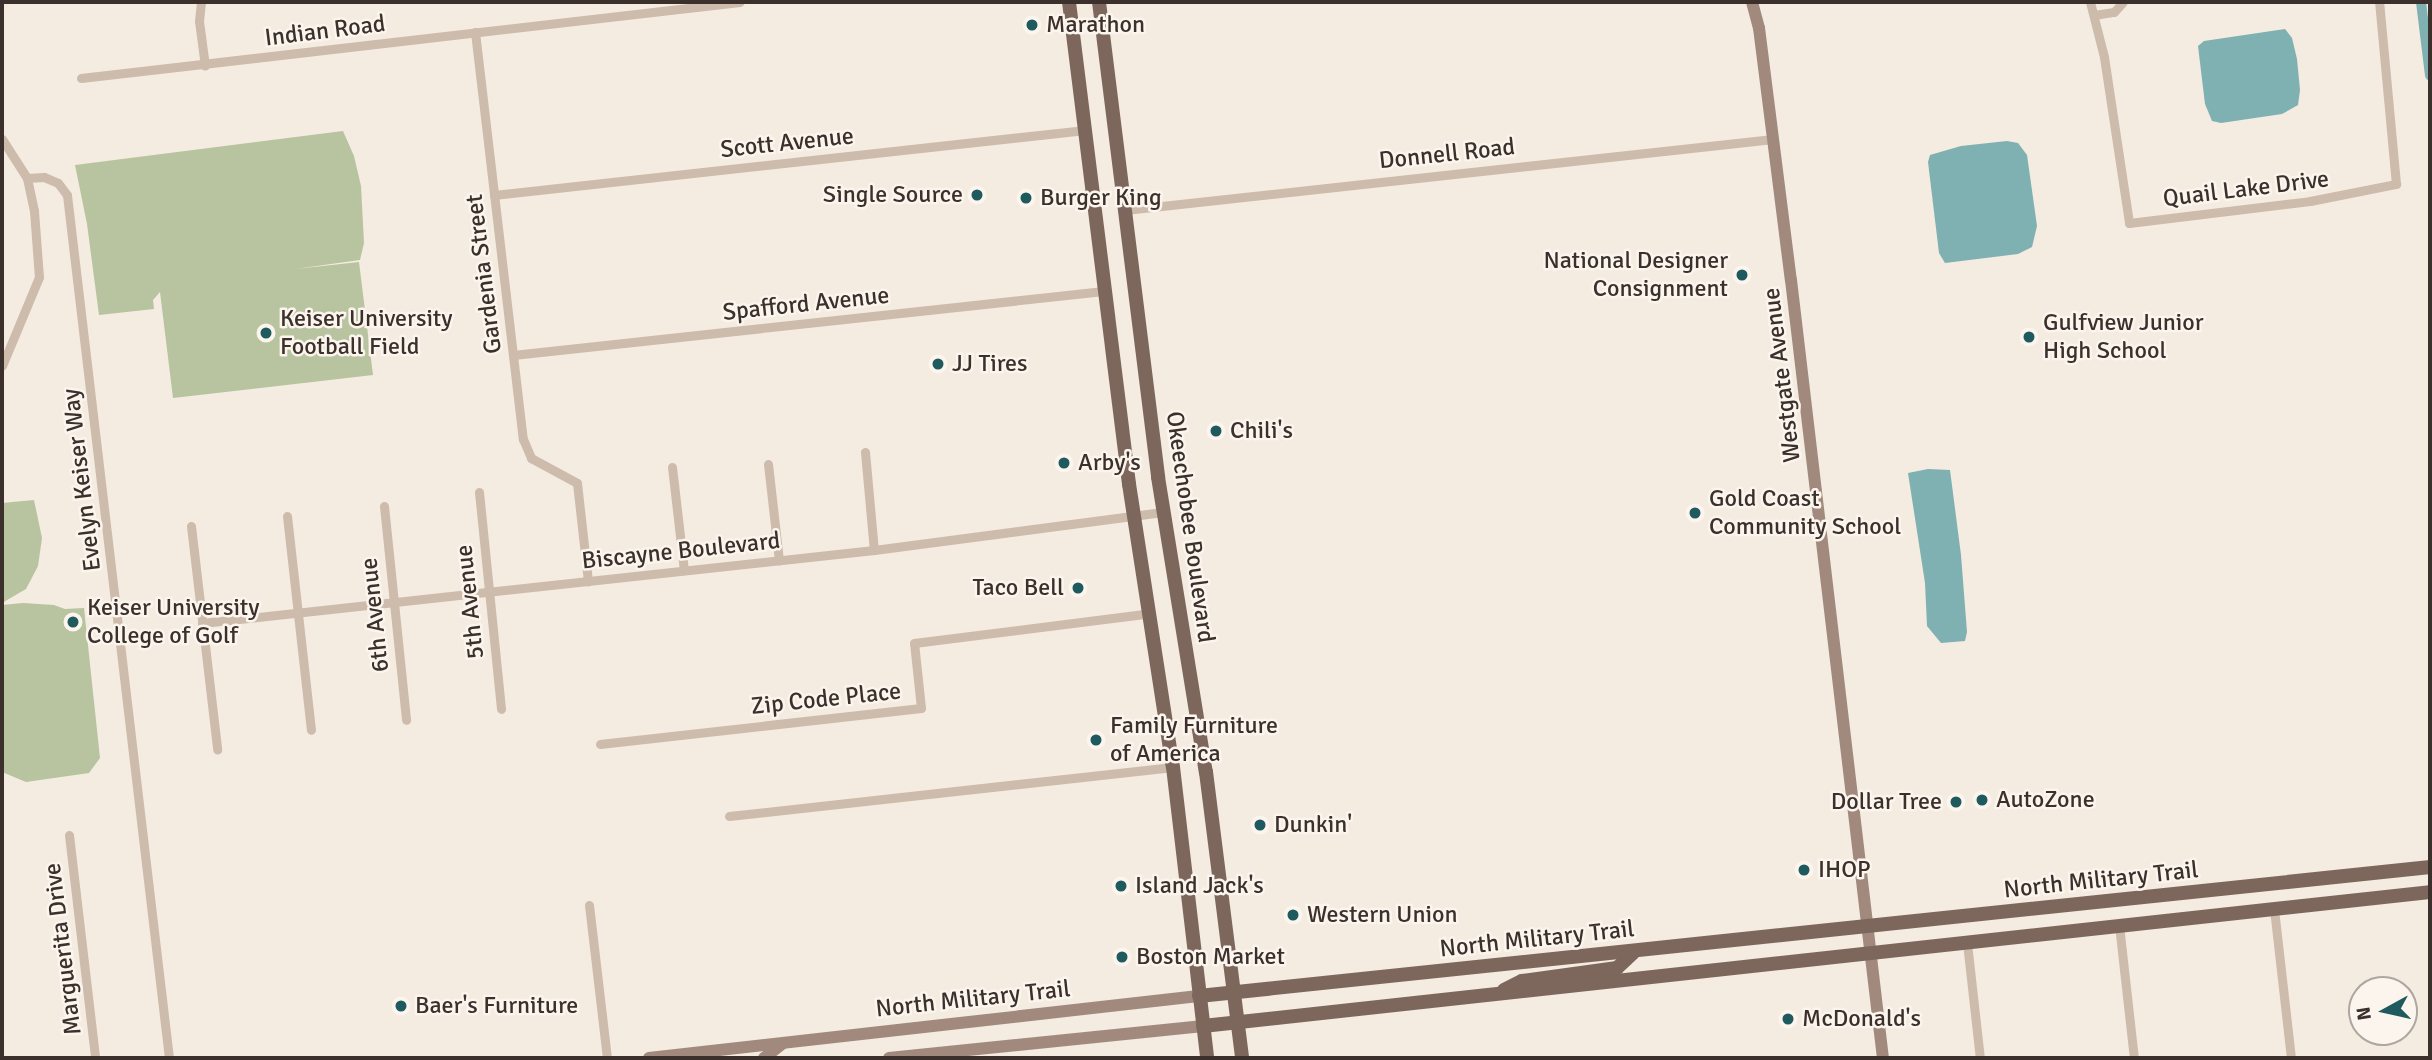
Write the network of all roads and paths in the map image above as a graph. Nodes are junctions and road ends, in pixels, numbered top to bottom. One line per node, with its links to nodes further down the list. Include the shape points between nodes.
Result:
1 (201, 2): 11 (street)
2 (740, 2): 10 (street, Indian Road)
3 (1069, 2): 13 (main road, Okeechobee Boulevard)
4 (1099, 2): 18 (main road, Okeechobee Boulevard)
5 (1752, 2): 15 (street, Westgate Avenue)
6 (2090, 2): 9 (street, Quail Lake Drive)
7 (2123, 2): 9 (street, via 2113,12)
8 (2379, 2): 9 (street, Quail Lake Drive, via 2396,184 2310,201 2129,223)
9 (2094, 15)
10 (475, 32): 11 (street, Indian Road); 17 (street, Gardenia Street)
11 (205, 66): 12 (street, Indian Road)
12 (81, 78)
13 (1085, 130): 17 (street, Scott Avenue); 19 (main road, Okeechobee Boulevard)
14 (2, 139): 16 (street)
15 (1773, 139): 18 (street, Donnell Road); 56 (street, Westgate Avenue)
16 (27, 178): 21 (street, via 39,277); 67 (street, Evelyn Keiser Way, via 44,177 58,183 67,195)
17 (494, 195): 20 (street, Gardenia Street)
18 (1125, 210): 27 (main road, Okeechobee Boulevard)
19 (1104, 290): 20 (street, Spafford Avenue); 29 (main road, Okeechobee Boulevard)
20 (513, 355): 34 (street, Gardenia Street, via 526,449 541,465 577,483)
21 (2, 366)
22 (865, 452): 31 (street)
23 (768, 464): 32 (street)
24 (671, 467): 33 (street)
25 (480, 492): 35 (street, 5th Avenue)
26 (384, 506): 36 (street, 6th Avenue)
27 (1163, 512): 29 (street, Biscayne Boulevard); 60 (main road, Okeechobee Boulevard, via 1206,772)
28 (287, 516): 37 (street)
29 (1135, 516): 31 (street, Biscayne Boulevard); 38 (main road, Okeechobee Boulevard)
30 (191, 526): 39 (street)
31 (874, 550): 32 (street, Biscayne Boulevard)
32 (779, 560): 33 (street, Biscayne Boulevard)
33 (684, 570): 34 (street, Biscayne Boulevard)
34 (588, 581): 35 (street, Biscayne Boulevard)
35 (487, 592): 36 (street, Biscayne Boulevard); 40 (street, 5th Avenue)
36 (392, 602): 37 (street, Biscayne Boulevard); 41 (street, 6th Avenue)
37 (297, 612): 39 (street, Biscayne Boulevard); 42 (street)
38 (1150, 613): 43 (street, Zip Code Place, via 914,643 921,708); 45 (main road, Okeechobee Boulevard)
39 (202, 623): 44 (street)
40 (501, 709)
41 (406, 720)
42 (311, 730)
43 (600, 744)
44 (217, 749)
45 (1173, 766): 46 (street); 62 (main road, Okeechobee Boulevard)
46 (729, 816)
47 (69, 835): 66 (street, Marguerita Drive)
48 (2430, 867): 49 (main road, North Military Trail)
49 (2296, 882): 50 (main road, North Military Trail); 53 (main road, via 2279,895)
50 (2271, 884): 54 (main road, via 2262,900); 56 (main road, North Military Trail)
51 (2430, 892): 53 (main road, North Military Trail)
52 (589, 905): 68 (street)
53 (2274, 909): 54 (main road, North Military Trail); 77 (street)
54 (2240, 912): 55 (main road, North Military Trail)
55 (2119, 925): 57 (main road, North Military Trail); 76 (street)
56 (1866, 928): 58 (main road, North Military Trail); 59 (street, Westgate Avenue)
57 (1967, 943): 59 (main road, North Military Trail); 75 (street)
58 (1633, 953): 60 (main road, North Military Trail); 61 (main road, via 1617,968 1522,981)
59 (1869, 954): 61 (main road, North Military Trail); 74 (street, Westgate Avenue)
60 (1234, 992): 62 (main road, North Military Trail); 63 (main road, Okeechobee Boulevard)
61 (1493, 995): 63 (main road, North Military Trail)
62 (1199, 996): 64 (main road, Okeechobee Boulevard); 65 (street, North Military Trail)
63 (1237, 1023): 64 (main road, North Military Trail); 73 (main road, Okeechobee Boulevard)
64 (1203, 1026): 71 (street, North Military Trail); 72 (main road, Okeechobee Boulevard)
65 (782, 1044): 69 (street, North Military Trail); 70 (street)
66 (95, 1058)
67 (169, 1058)
68 (607, 1058)
69 (649, 1058)
70 (764, 1058)
71 (888, 1058)
72 (1207, 1058)
73 (1242, 1058)
74 (1883, 1058)
75 (1980, 1058)
76 (2134, 1058)
77 (2291, 1058)

